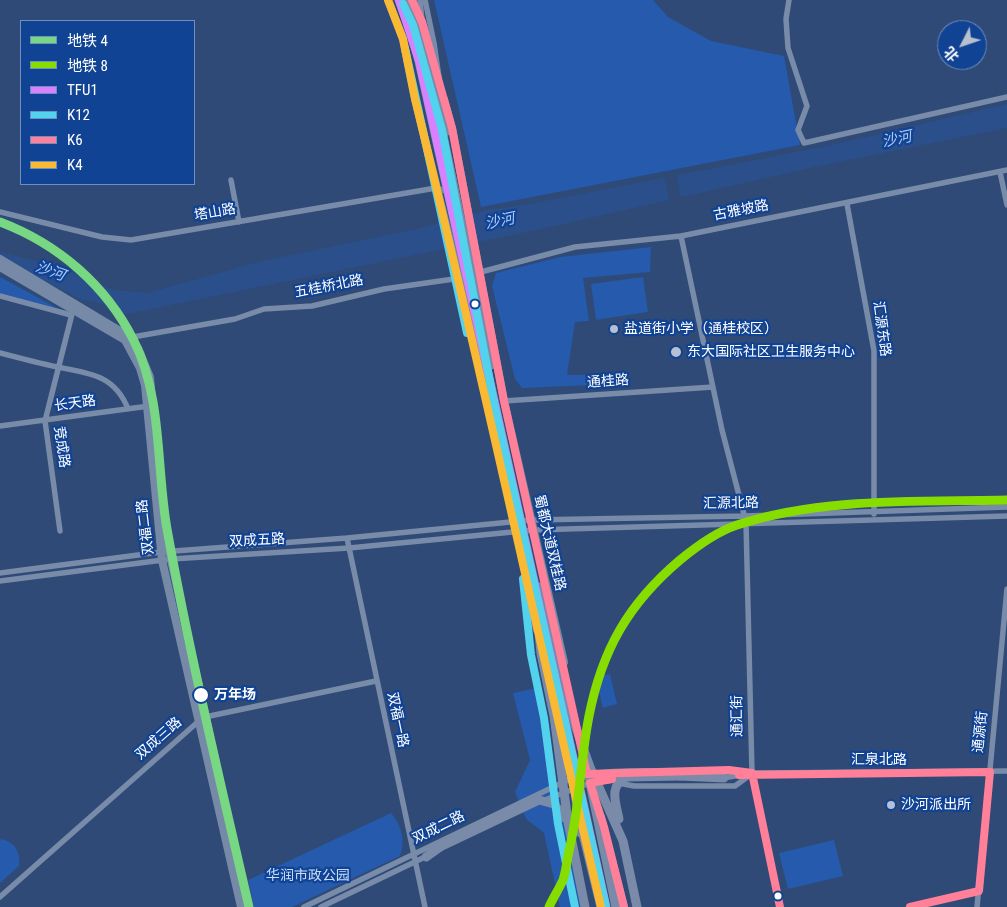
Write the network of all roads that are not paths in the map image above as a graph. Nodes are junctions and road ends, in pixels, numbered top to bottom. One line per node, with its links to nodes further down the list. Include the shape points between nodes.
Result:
1 (388, 0): 14 (main road, 蜀都大道双桂路, via 403,39)
2 (398, 0): 50 (highway, bridge, via 421,70)
3 (407, 0): 13 (highway, bridge, via 423,45)
4 (412, 0): 8 (main road, 蜀都大道双桂路)
5 (420, 0): 8 (street)
6 (425, 0): 13 (street, bridge)
7 (789, 0): 9 (street, via 786,19 788,48 807,106 798,130 804,143)
8 (422, 22): 13 (main road, 蜀都大道双桂路, via 452,128)
9 (1007, 97)
10 (1007, 170): 11 (street, 古雅坡路)
11 (1000, 172): 16 (street, 古雅坡路); 17 (street)
12 (231, 180): 19 (street)
13 (459, 184): 14 (street, 塔山路, via 452,192); 23 (main road, 蜀都大道双桂路); 50 (highway, bridge)
14 (436, 188): 15 (main road, 蜀都大道双桂路); 19 (street, 塔山路)
15 (442, 195): 23 (street, bridge, via 451,202 464,257 471,269); 24 (main road, 蜀都大道双桂路)
16 (847, 204): 20 (street, 古雅坡路); 37 (street, 汇源东路, via 874,351)
17 (1007, 205)
18 (0, 212): 19 (street, 塔山路, via 102,237 131,240)
19 (239, 222)
20 (681, 236): 23 (street, 古雅坡路, via 575,247); 30 (street, 通汇街)
21 (0, 259): 26 (main road)
22 (0, 267): 26 (main road, 双福二路)
23 (481, 272): 24 (street, 五桂桥北路); 31 (main road, 蜀都大道双桂路)
24 (458, 279): 27 (street, 五桂桥北路, via 384,289 312,306 264,309 235,319); 42 (main road, 蜀都大道双桂路)
25 (0, 296): 26 (street)
26 (73, 309): 27 (main road, 双福二路); 29 (street, 竞成路)
27 (128, 338): 32 (main road, 双福二路, via 147,367)
28 (0, 353): 29 (street)
29 (57, 367): 33 (street, via 84,371 105,380 122,394); 34 (street, 竞成路)
30 (713, 387): 31 (street, 通桂路); 39 (street, 通汇街)
31 (504, 401): 41 (main road, 蜀都大道双桂路)
32 (150, 406): 33 (street, 长天路); 48 (main road, 双福二路)
33 (128, 409): 34 (street, 长天路)
34 (45, 421): 35 (street, 长天路); 44 (street, 竞成路)
35 (0, 426)
36 (1007, 507): 37 (street, 汇源北路)
37 (874, 512): 39 (street, 汇源北路); 40 (street, 汇源东路)
38 (1007, 516): 40 (street, 汇源北路)
39 (746, 519): 40 (street, 汇源北路); 41 (street, 汇源北路); 43 (street, 汇源北路); 58 (street, 通汇街)
40 (874, 519)
41 (531, 520): 42 (street, 汇源北路); 43 (main road, 蜀都大道双桂路)
42 (515, 522): 45 (main road, 蜀都大道双桂路); 46 (street, 双成五路)
43 (533, 530): 45 (street, 汇源北路); 57 (main road, 蜀都大道双桂路)
44 (60, 531)
45 (517, 532): 47 (street, 双成五路); 59 (main road, 蜀都大道双桂路)
46 (347, 538): 47 (street, 双福一路); 48 (street, 双成五路)
47 (349, 548): 48 (street, 双成五路); 53 (street, 双福一路)
48 (166, 556): 49 (street, 双成五路); 51 (street, 双成五路); 54 (main road, 双福二路)
49 (0, 572)
50 (535, 578): 64 (highway, bridge, via 541,653 554,716); 66 (highway, bridge, via 582,747); 80 (highway, bridge); 81 (highway, bridge)
51 (0, 581)
52 (1007, 589): 56 (street, 通源街)
53 (376, 681): 54 (street, 双成三路); 67 (street, 双福一路)
54 (202, 718): 71 (street, 双成三路); 72 (main road, 双福二路); 73 (main road, 双福二路)
55 (1007, 771): 56 (street, 汇泉北路)
56 (990, 772): 58 (street, 汇泉北路); 70 (street, 通源街)
57 (587, 774): 58 (street, 汇泉北路, via 729,770); 59 (street, 双成二路); 62 (main road, 蜀都大道双桂路)
58 (752, 774): 60 (street, 汇泉北路); 61 (street, via 735,786 634,786); 85 (street, 通汇街)
59 (572, 778): 63 (main road, 蜀都大道双桂路); 67 (street, 双成二路)
60 (724, 778): 61 (street, 汇泉北路); 66 (highway, bridge, via 627,777 618,782 614,795)
61 (602, 780): 62 (street, 汇泉北路)
62 (590, 784): 63 (street, 双成二路); 82 (highway); 83 (main road, 蜀都大道双桂路)
63 (574, 788): 65 (main road); 68 (street, 双成二路); 78 (main road, 蜀都大道双桂路, via 577,818)
64 (568, 822): 68 (highway, bridge, via 558,807 539,800 440,847); 77 (highway, bridge)
65 (581, 826): 79 (highway)
66 (623, 841): 84 (highway, bridge)
67 (412, 855): 69 (street, 双福一路); 74 (street, 双成二路)
68 (426, 857): 69 (street, 双成二路)
69 (415, 862): 75 (street, 双成二路); 76 (street, 双福一路)
70 (979, 891): 86 (street); 87 (street, 通源街)
71 (0, 897)
72 (241, 907)
73 (248, 907)
74 (304, 907)
75 (321, 907)
76 (425, 907)
77 (585, 907)
78 (596, 907)
79 (601, 907)
80 (606, 907)
81 (611, 907)
82 (616, 907)
83 (624, 907)
84 (637, 907)
85 (780, 907)
86 (910, 907)
87 (977, 907)

